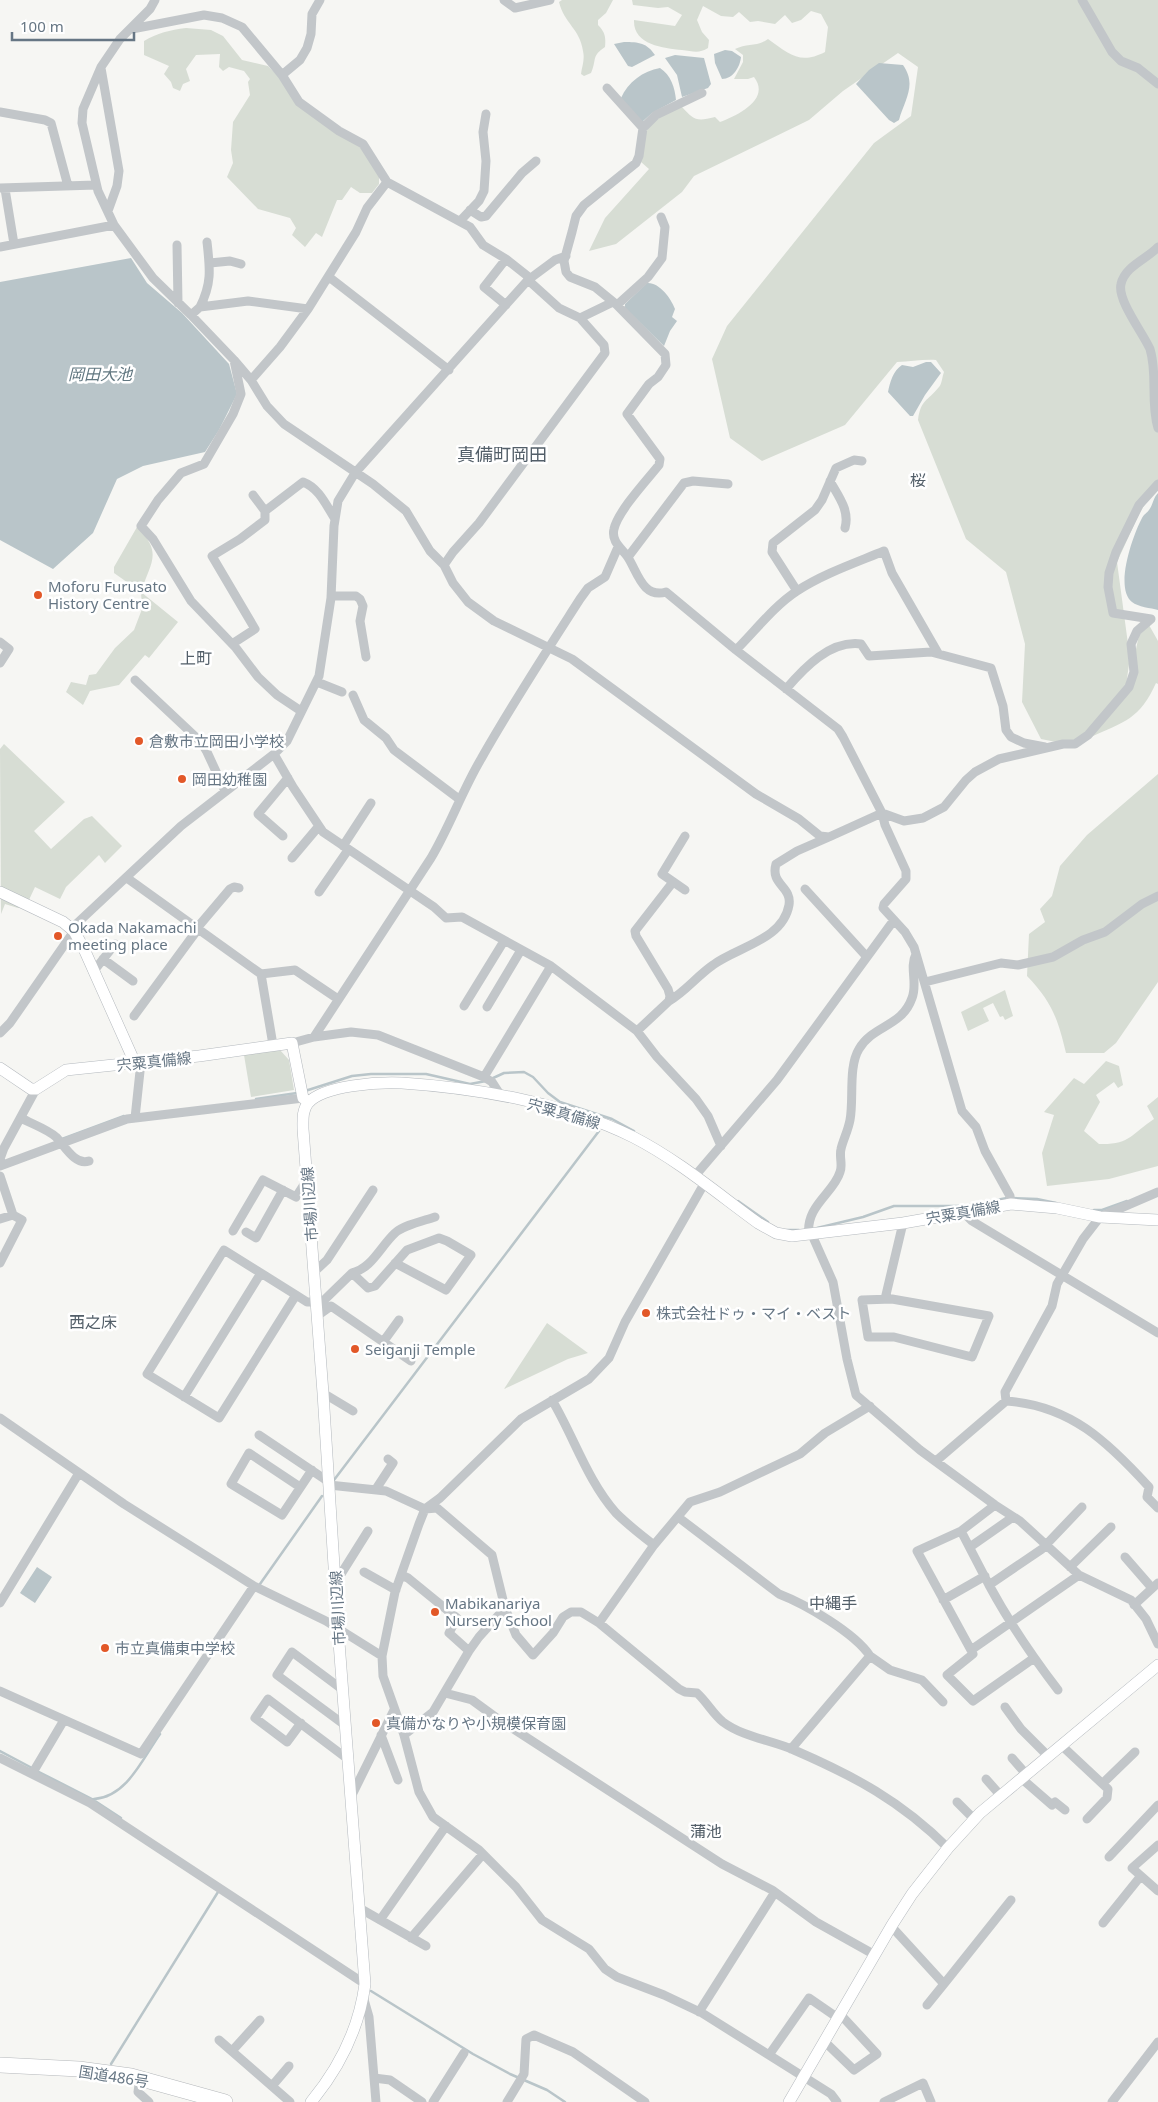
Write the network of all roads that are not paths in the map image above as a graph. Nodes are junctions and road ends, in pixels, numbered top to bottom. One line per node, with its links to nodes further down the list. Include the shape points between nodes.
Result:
1 (155, 0): 6 (street)
2 (320, 0): 8 (street, via 312,14 307,48 300,60)
3 (504, 0): 4 (street, via 515,8)
4 (550, 0)
5 (1082, 0): 9 (street, via 1112,52)
6 (132, 29): 7 (street, via 120,39); 8 (street, via 212,15 242,27)
7 (101, 67): 17 (street, via 84,107 82,123); 21 (street, via 119,171)
8 (282, 75): 16 (street, via 299,102 363,144)
9 (1158, 84)
10 (607, 88): 14 (street)
11 (702, 93): 14 (street, via 656,115)
12 (0, 112): 18 (street, via 51,123)
13 (486, 114): 20 (street, via 483,132 486,161 484,191)
14 (643, 128): 30 (street, via 636,162 584,204 576,216)
15 (536, 161): 20 (street, via 522,172 486,216 481,217)
16 (387, 182): 23 (street); 34 (street, via 367,208)
17 (96, 185): 18 (street); 21 (street)
18 (68, 186): 19 (street)
19 (2, 189): 26 (street)
20 (470, 210): 23 (street)
21 (108, 212): 24 (street)
22 (661, 217): 37 (street, via 665,227 662,258 648,277)
23 (460, 221): 31 (street, via 470,226 483,245)
24 (114, 225): 26 (street); 36 (street, via 153,278)
25 (207, 242): 32 (street)
26 (14, 244): 28 (street)
27 (177, 245): 36 (street)
28 (0, 247)
29 (1158, 247): 46 (street, via 1123,276 1120,286 1122,297 1154,360 1154,410)
30 (566, 256): 35 (street); 37 (street, via 566,272 570,278 595,287)
31 (506, 259): 35 (street); 38 (street, via 484,287)
32 (210, 263): 33 (street, via 230,261); 39 (street, via 209,286)
33 (241, 264)
34 (329, 277): 40 (street); 44 (street)
35 (529, 279): 38 (street); 42 (street, via 559,308)
36 (178, 303): 41 (street)
37 (615, 304): 42 (street); 56 (street, via 666,354 667,360 658,377 648,384 627,414 660,459 659,465 618,520 614,531)
38 (506, 305): 44 (street)
39 (200, 307): 40 (street, via 248,301); 41 (street)
40 (308, 309): 45 (street)
41 (191, 315): 43 (street)
42 (580, 318): 58 (street, via 604,345 605,354 479,524)
43 (234, 360): 45 (street); 62 (street, via 241,394 233,414 204,464 182,473 141,526 153,539 191,601)
44 (448, 370): 48 (street)
45 (252, 380): 48 (street, via 267,406 284,424)
46 (1158, 428)
47 (862, 461): 49 (street, via 854,460 836,468)
48 (356, 473): 54 (street, via 338,501); 58 (street, via 406,511 430,551)
49 (830, 481): 55 (street, via 848,518); 59 (street, via 815,510 773,543 772,552)
50 (728, 484): 57 (street, via 684,483)
51 (1158, 484): 74 (street, via 1139,506 1109,573 1108,587 1114,613 1151,619 1137,630 1132,644 1134,672 1129,688 1088,735 1074,744)
52 (253, 495): 53 (street)
53 (265, 511): 54 (street, via 303,482 319,493); 62 (street, via 265,520 212,556 254,629)
54 (335, 520): 60 (street)
55 (846, 528)
56 (618, 548): 57 (street); 63 (street, via 605,577 588,588)
57 (628, 557): 64 (street, via 651,592 666,592)
58 (444, 565): 63 (street, via 468,602 494,621)
59 (797, 591): 64 (street); 65 (street, via 884,551 892,573)
60 (331, 596): 66 (street, via 356,596 360,599); 69 (street)
61 (0, 642): 67 (street, via 9,648)
62 (234, 646): 73 (street, via 277,695)
63 (549, 649): 78 (street, via 480,759); 84 (street, via 596,675 756,794 799,819 820,836)
64 (736, 650): 70 (street)
65 (938, 652): 70 (street, via 869,656 861,644 844,646 809,664); 74 (street, via 991,668 1003,706 1006,730 1011,737 1024,743)
66 (366, 657)
67 (0, 663)
68 (134, 680): 77 (street, via 200,742 208,752)
69 (317, 682): 71 (street); 73 (street)
70 (786, 689): 80 (street, via 838,729)
71 (342, 692)
72 (353, 696): 78 (street, via 364,720 386,738 394,750)
73 (301, 711): 75 (street, via 287,741)
74 (1047, 748): 80 (street, via 999,759 974,772 944,807 923,818 904,821)
75 (274, 754): 76 (street); 77 (street)
76 (288, 778): 81 (street); 82 (street, via 258,814)
77 (225, 791): 87 (street, via 181,826)
78 (459, 799): 94 (street, via 444,838)
79 (371, 803): 85 (street)
80 (882, 813): 84 (street); 96 (street, via 906,871 906,879 883,908)
81 (319, 826): 85 (street); 86 (street)
82 (283, 836)
83 (685, 836): 88 (street, via 662,874)
84 (829, 837): 111 (street, via 776,864 776,879 788,892 790,903 780,925 750,946 714,964)
85 (346, 848): 93 (street); 94 (street)
86 (292, 858)
87 (126, 878): 97 (street); 98 (street)
88 (673, 882): 91 (street); 111 (street, via 635,931 668,989)
89 (239, 888): 97 (street, via 230,889)
90 (805, 889): 103 (street)
91 (685, 890)
92 (0, 892): 98 (main road)
93 (318, 892)
94 (410, 892): 99 (street, via 446,918 462,917); 110 (street)
95 (1158, 896): 109 (street, via 1105,932 1082,940 1053,957 1018,965 1001,963)
96 (894, 920): 102 (street, via 905,932); 103 (street)
97 (197, 928): 107 (street); 114 (street)
98 (73, 930): 106 (main road); 116 (street, via 10,1024)
99 (504, 941): 101 (street); 112 (street)
100 (115, 944): 104 (street)
101 (520, 950): 105 (street); 113 (street)
102 (916, 954): 109 (street); 150 (street, via 912,968 913,996 908,1008 897,1020 873,1034 858,1051 850,1121 841,1150 841,1170 821,1198 810,1221)
103 (867, 957): 129 (street, via 777,1080)
104 (103, 960): 106 (street); 108 (street)
105 (550, 966): 115 (street); 122 (street)
106 (93, 972): 120 (main road)
107 (261, 974): 110 (street, via 295,970); 119 (street)
108 (133, 981)
109 (925, 982): 140 (street, via 962,1111 976,1127)
110 (338, 999): 117 (street)
111 (669, 1001): 115 (street)
112 (464, 1006)
113 (487, 1007)
114 (134, 1016)
115 (637, 1031): 129 (street, via 696,1099 708,1116)
116 (0, 1033)
117 (314, 1037): 118 (street); 122 (street, via 351,1032 378,1035)
118 (292, 1043): 119 (main road, 宍粟真備線); 125 (main road)
119 (273, 1046): 120 (main road, 宍粟真備線)
120 (138, 1063): 123 (main road, 宍粟真備線, via 66,1070); 126 (street)
121 (0, 1068): 123 (main road)
122 (487, 1079): 124 (street)
123 (36, 1090): 127 (street)
124 (501, 1096): 125 (main road, 宍粟真備線, via 383,1082 334,1090); 133 (main road, 宍粟真備線, via 606,1125)
125 (306, 1100): 126 (street); 135 (main road, 市場川辺線, via 302,1118)
126 (135, 1115): 128 (street)
127 (21, 1118): 128 (street); 130 (street)
128 (58, 1141): 131 (street, via 81,1161); 132 (street)
129 (720, 1146): 133 (street)
130 (0, 1159)
131 (89, 1161)
132 (0, 1166)
133 (696, 1175): 136 (main road, 宍粟真備線)
134 (0, 1176): 142 (street)
135 (307, 1180): 137 (street, via 296,1196); 153 (main road, 市場川辺線)
136 (704, 1184): 150 (main road, 宍粟真備線, via 767,1229 792,1236); 166 (street, via 625,1322 609,1358 589,1379)
137 (283, 1190): 148 (street, via 263,1180); 149 (street, via 256,1238)
138 (373, 1190): 153 (street, via 326,1260)
139 (1158, 1192): 144 (street)
140 (1010, 1200): 141 (main road, 宍粟真備線); 144 (main road, 宍粟真備線)
141 (963, 1212): 147 (main road, 宍粟真備線); 156 (street, via 972,1221)
142 (13, 1215): 145 (street); 151 (street, via 22,1220)
143 (435, 1217): 155 (street, via 396,1232 369,1264)
144 (1100, 1217): 146 (main road, 宍粟真備線); 156 (street)
145 (0, 1219)
146 (1158, 1220)
147 (903, 1223): 150 (main road, 宍粟真備線); 158 (street)
148 (234, 1231)
149 (246, 1232)
150 (810, 1232): 168 (street, via 833,1282 856,1395)
151 (0, 1263)
152 (395, 1264): 152 (street, via 408,1250 439,1238 471,1255 446,1290); 155 (street, via 375,1286 368,1288)
153 (314, 1272): 159 (main road, 市場川辺線)
154 (261, 1273): 157 (street); 165 (street); 165 (street, via 224,1250 147,1374)
155 (352, 1273): 159 (street)
156 (1062, 1275): 161 (street); 167 (street, via 1052,1306 1005,1392)
157 (296, 1295): 159 (street); 165 (street, via 219,1418)
158 (885, 1299): 158 (street, via 892,1299 989,1316 972,1357 894,1337 868,1337 862,1300)
159 (316, 1309): 162 (street, via 331,1306); 164 (main road, 市場川辺線)
160 (399, 1320): 162 (street)
161 (1158, 1333)
162 (383, 1342): 163 (street)
163 (411, 1361)
164 (324, 1393): 169 (street); 176 (main road, 市場川辺線)
165 (184, 1397)
166 (552, 1400): 182 (street, via 521,1419); 189 (street, via 586,1467 606,1498 633,1530)
167 (1006, 1401): 173 (street); 181 (street, via 1055,1410 1070,1418 1118,1453 1148,1487 1147,1497)
168 (870, 1406): 173 (street); 183 (street, via 825,1433 800,1454 720,1492 690,1502)
169 (353, 1411)
170 (0, 1418): 175 (street)
171 (259, 1435): 174 (street)
172 (388, 1460): 178 (street, via 393,1463)
173 (936, 1461): 179 (street)
174 (312, 1470): 176 (street); 177 (street)
175 (79, 1473): 198 (street); 202 (street)
176 (329, 1483): 178 (street); 197 (main road, 市場川辺線)
177 (300, 1487): 177 (street, via 282,1515 231,1484 249,1453)
178 (376, 1489): 182 (street)
179 (994, 1505): 184 (street); 187 (street)
180 (1082, 1507): 188 (street)
181 (1158, 1508)
182 (425, 1509): 194 (street); 204 (street, via 437,1508 492,1555)
183 (678, 1517): 189 (street); 212 (street, via 779,1594 796,1600 859,1642)
184 (1013, 1517): 188 (street); 190 (street)
185 (1111, 1527): 192 (street)
186 (368, 1531): 197 (street)
187 (961, 1531): 190 (street); 201 (street, via 917,1551)
188 (1046, 1544): 192 (street); 196 (street)
189 (654, 1545): 206 (street)
190 (970, 1547): 196 (street)
191 (1125, 1557): 199 (street)
192 (1070, 1567): 195 (street)
193 (364, 1572): 200 (street)
194 (401, 1575): 200 (street); 210 (street, via 456,1618 449,1633)
195 (1079, 1575): 203 (street, via 1131,1600); 205 (street)
196 (987, 1581): 201 (street); 205 (street)
197 (336, 1582): 207 (main road, 市場川辺線)
198 (254, 1586): 207 (street); 222 (street, via 141,1754)
199 (1155, 1586): 203 (street)
200 (396, 1590): 211 (street)
201 (943, 1600): 209 (street)
202 (0, 1603)
203 (1134, 1605): 208 (street, via 1146,1619)
204 (505, 1608): 206 (street, via 516,1635 533,1655 563,1617 571,1612 581,1612); 210 (street)
205 (1011, 1622): 209 (street); 213 (street)
206 (599, 1623): 228 (street, via 679,1689 697,1693 723,1722 746,1734)
207 (338, 1629): 211 (street); 215 (main road, 市場川辺線)
208 (1158, 1644)
209 (971, 1650): 213 (street, via 973,1654 947,1675 973,1701)
210 (469, 1652): 218 (street)
211 (382, 1656): 221 (street, via 383,1676)
212 (870, 1656): 219 (street, via 890,1670 922,1680); 228 (street)
213 (1034, 1658): 216 (street)
214 (1158, 1665): 227 (main road)
215 (343, 1690): 224 (main road, 市場川辺線); 224 (street, via 292,1652 277,1674)
216 (1058, 1690)
217 (0, 1691): 222 (street)
218 (445, 1693): 225 (street, via 433,1712); 253 (street, via 482,1706 722,1864)
219 (942, 1702)
220 (1005, 1707): 230 (street, via 1020,1729)
221 (394, 1710): 225 (street); 226 (street)
222 (64, 1720): 234 (street)
223 (301, 1723): 223 (street, via 287,1742 255,1718 268,1699); 233 (street)
224 (346, 1726): 233 (main road, 市場川辺線)
225 (404, 1734): 246 (street, via 419,1792 433,1817)
226 (381, 1735): 237 (street); 239 (street)
227 (1061, 1745): 230 (main road); 238 (street)
228 (792, 1749): 248 (street, via 860,1780 923,1823)
229 (1135, 1752): 238 (street)
230 (1048, 1756): 235 (main road)
231 (0, 1758): 234 (street)
232 (1012, 1758): 235 (street)
233 (349, 1760): 239 (main road, 市場川辺線)
234 (33, 1771): 263 (street, via 90,1803)
235 (1024, 1776): 240 (main road); 243 (street, via 1052,1805 1055,1802)
236 (986, 1779): 240 (street)
237 (398, 1780)
238 (1103, 1783): 244 (street, via 1108,1789 1107,1798)
239 (352, 1795): 255 (main road, 市場川辺線)
240 (1000, 1796): 245 (main road)
241 (957, 1802): 245 (street)
242 (1158, 1804): 250 (street)
243 (1065, 1810)
244 (1087, 1818)
245 (974, 1819): 248 (main road)
246 (446, 1826): 249 (street); 256 (street)
247 (1158, 1846): 251 (street, via 1132,1868)
248 (948, 1848): 258 (main road)
249 (483, 1854): 259 (street); 265 (street, via 516,1887 542,1920 589,1949 606,1969 617,1977)
250 (1109, 1857)
251 (1140, 1876): 252 (street); 257 (street)
252 (1158, 1891)
253 (775, 1892): 261 (street, via 816,1922); 265 (street)
254 (1011, 1900): 262 (street)
255 (360, 1909): 256 (street); 263 (main road, 市場川辺線)
256 (380, 1920): 259 (street)
257 (1103, 1923)
258 (891, 1926): 261 (main road); 262 (street)
259 (411, 1938): 260 (street)
260 (426, 1946)
261 (876, 1955): 266 (main road)
262 (944, 1984): 264 (street)
263 (364, 1990): 278 (street); 283 (main road, 市場川辺線, via 355,2029 342,2058)
264 (927, 2005)
265 (699, 2012): 273 (street)
266 (839, 2016): 269 (main road); 269 (street, via 877,2054 854,2070); 273 (street, via 809,1998)
267 (260, 2020): 271 (street)
268 (219, 2040): 271 (street)
269 (824, 2041): 276 (main road)
270 (1158, 2042): 293 (street)
271 (232, 2052): 279 (street)
272 (464, 2053): 286 (street)
273 (769, 2055): 276 (street)
274 (0, 2065): 277 (highway, 国道486号, via 79,2069)
275 (289, 2066): 279 (street)
276 (803, 2077): 289 (main road); 290 (street, via 831,2094)
277 (140, 2078): 280 (street, via 138,2092); 281 (highway, 国道486号)
278 (374, 2078): 284 (street); 285 (street, via 390,2080)
279 (272, 2086): 282 (street)
280 (149, 2102)
281 (225, 2102)
282 (290, 2102)
283 (311, 2102)
284 (376, 2102)
285 (422, 2102)
286 (433, 2102)
287 (507, 2102): 288 (street, via 522,2079 526,2039 534,2035 573,2052)
288 (645, 2102)
289 (789, 2102)
290 (837, 2102)
291 (884, 2102): 292 (street, via 923,2083)
292 (931, 2102)
293 (1113, 2102)

